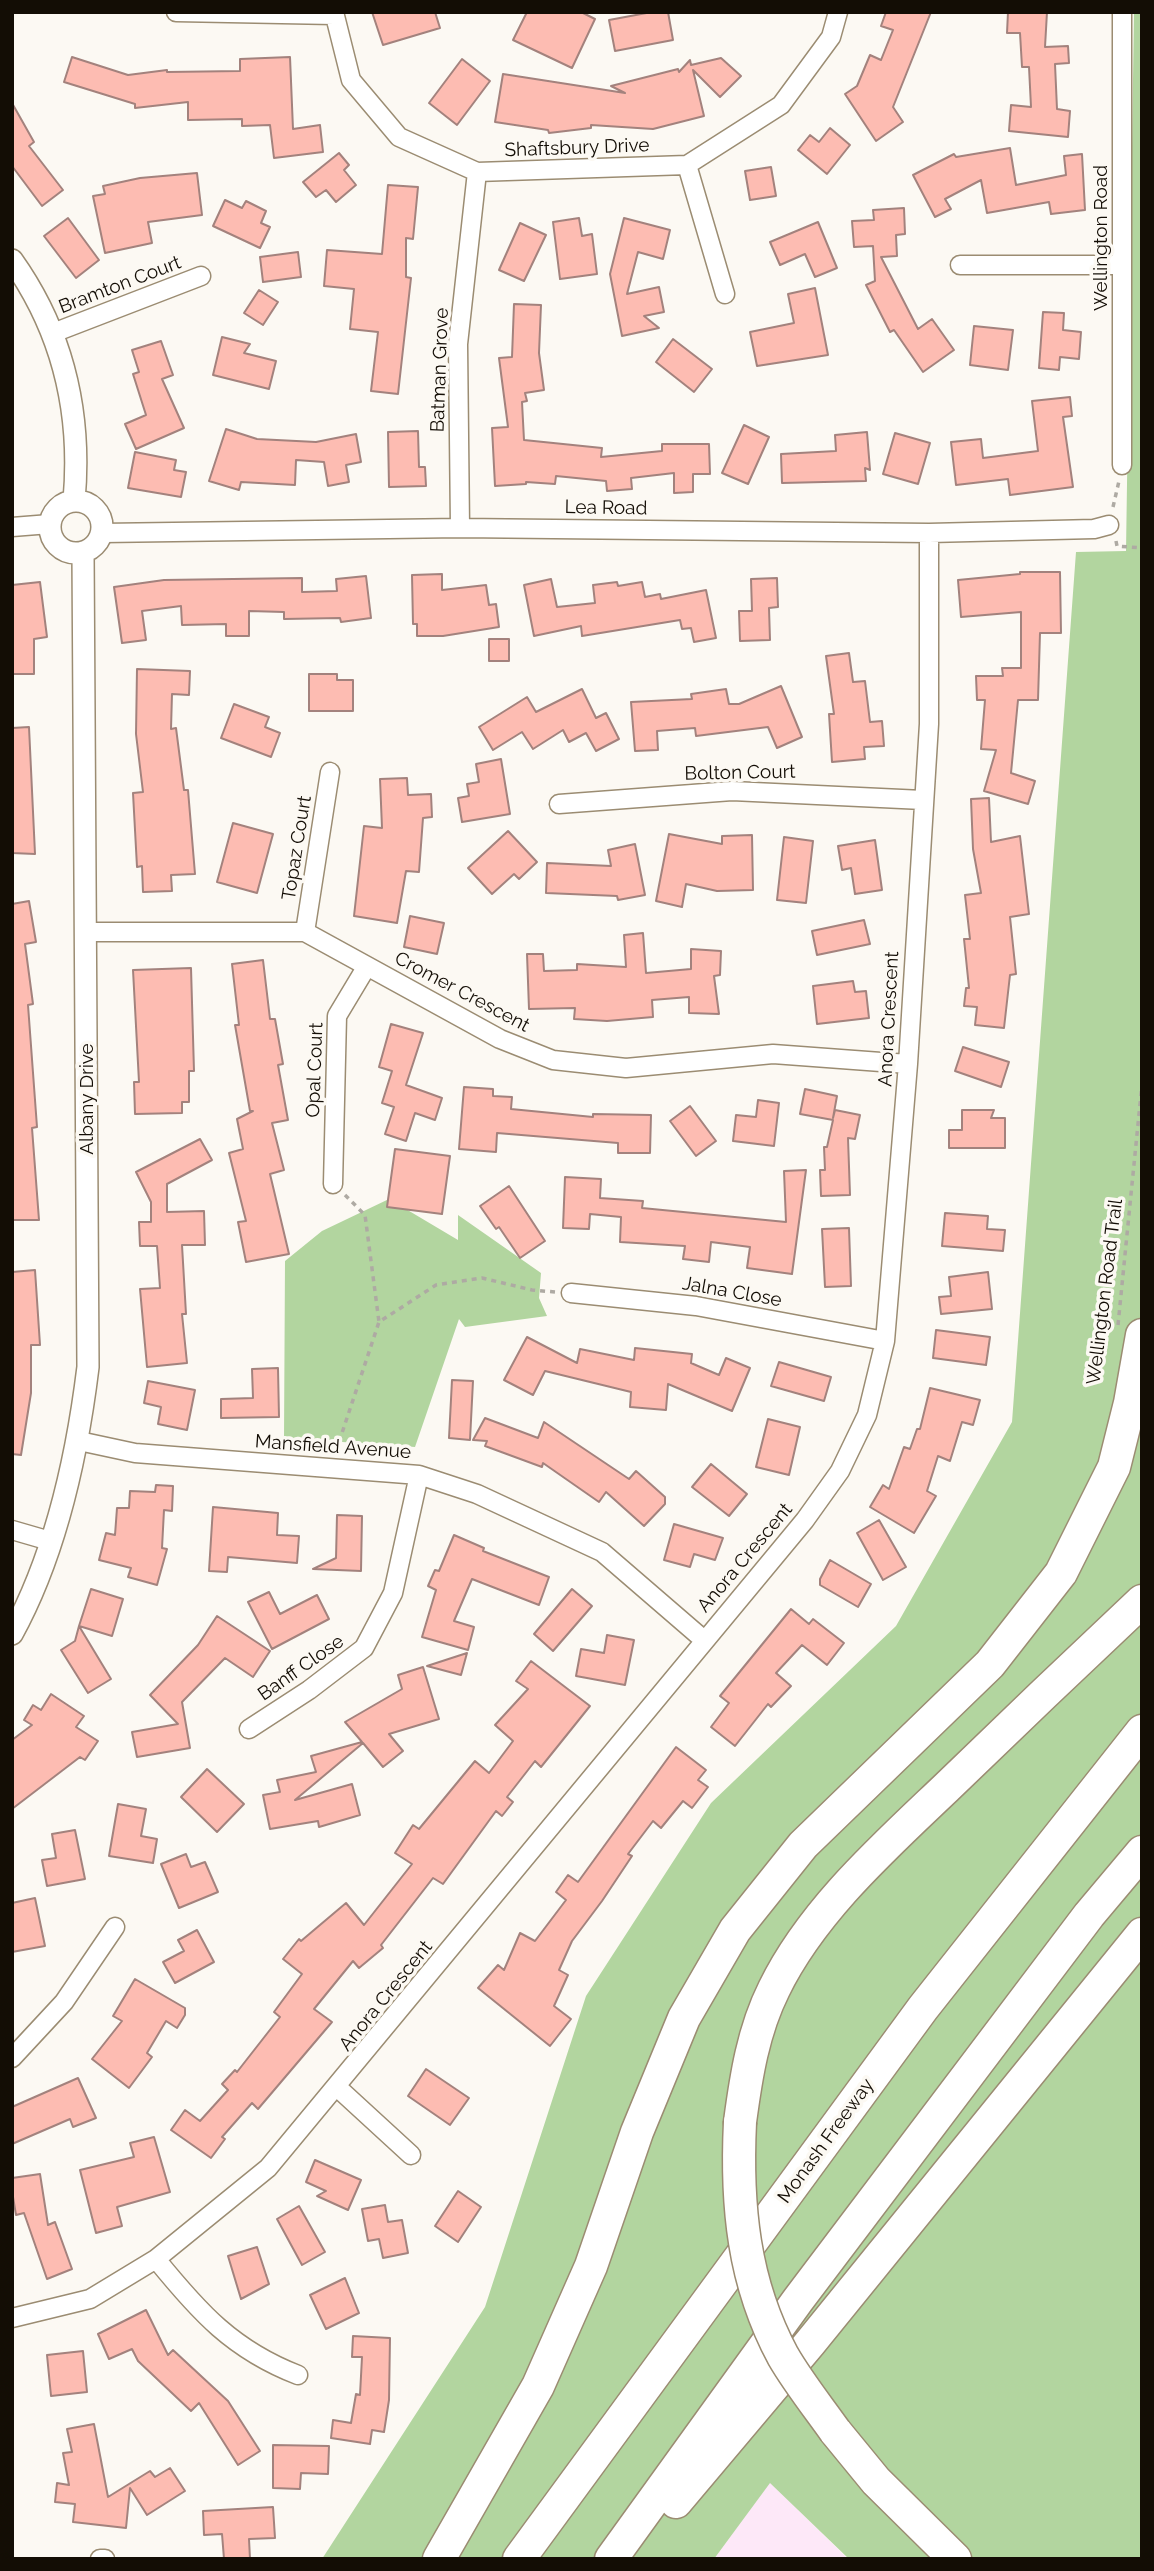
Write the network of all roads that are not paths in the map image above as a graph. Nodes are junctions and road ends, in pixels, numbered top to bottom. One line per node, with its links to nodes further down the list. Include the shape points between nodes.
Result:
1 (176, 12): 4 (street)
2 (838, 12): 5 (street, via 831,37 781,105)
3 (1122, 12): 9 (street, Wellington Road)
4 (334, 14): 6 (street, Shaftsbury Drive, via 351,80 400,137)
5 (687, 165): 6 (street, Shaftsbury Drive); 11 (street)
6 (477, 172): 18 (street, Batman Grove, via 458,344)
7 (12, 260): 12 (street)
8 (960, 265): 9 (street)
9 (1122, 265): 13 (street, Wellington Road)
10 (201, 276): 12 (street, Bramton Court)
11 (726, 295)
12 (53, 333): 14 (street, via 72,404 78,454)
13 (1122, 464)
14 (74, 501): 15 (street, via 58,508); 19 (street, via 97,513)
15 (50, 524): 17 (street); 21 (street, via 58,546)
16 (1110, 525): 20 (street, Lea Road)
17 (12, 527)
18 (460, 527): 19 (street, Lea Road); 20 (street, Lea Road)
19 (102, 533): 21 (street, via 92,548)
20 (929, 533): 23 (street, Anora Crescent, via 929,724)
21 (83, 552): 25 (street, Albany Drive)
22 (330, 772): 26 (street, Topaz Court)
23 (923, 800): 24 (street, Bolton Court, via 732,791); 28 (street, Anora Crescent)
24 (559, 804)
25 (86, 932): 26 (street, Cromer Crescent); 33 (street, Albany Drive, via 88,1367)
26 (305, 932): 27 (street, Cromer Crescent)
27 (368, 966): 28 (street, Cromer Crescent, via 500,1039 553,1060 626,1068 773,1054); 29 (street, Opal Court, via 337,1016)
28 (908, 1064): 32 (street, Anora Crescent)
29 (333, 1184)
30 (571, 1293): 32 (street, Jalna Close, via 696,1306)
31 (1129, 1332): 51 (highway, via 1130,1403 1114,1467 1061,1573 990,1664 803,1845 735,1930 684,2018 590,2266 538,2386)
32 (886, 1341): 39 (street, Anora Crescent, via 867,1415 840,1471)
33 (79, 1441): 34 (street, Mansfield Avenue, via 135,1453); 36 (street, Albany Drive)
34 (419, 1475): 39 (street, Mansfield Avenue, via 477,1494 602,1552); 40 (street, Banff Close, via 393,1593 364,1648)
35 (12, 1530): 36 (street)
36 (50, 1541): 38 (street, Albany Drive)
37 (1142, 1601): 55 (highway, bridge, via 904,1828 831,1905 774,1988 746,2072 737,2185 742,2233 756,2289 783,2356 876,2481)
38 (12, 1634)
39 (704, 1640): 46 (street, Anora Crescent)
40 (249, 1729)
41 (1142, 1731): 52 (highway, Monash Freeway, via 923,2008)
42 (1142, 1852): 53 (highway, via 806,2289)
43 (115, 1927): 45 (street, via 64,2002)
44 (1142, 1934): 54 (highway, via 810,2343)
45 (12, 2058)
46 (338, 2088): 47 (street); 48 (street, Anora Crescent, via 268,2168)
47 (411, 2155)
48 (156, 2259): 49 (street, Anora Crescent, via 90,2299); 50 (street, via 196,2308 226,2334 263,2361)
49 (12, 2318)
50 (298, 2375)
51 (439, 2559)
52 (519, 2559)
53 (611, 2559)
54 (627, 2559)
55 (956, 2559)

